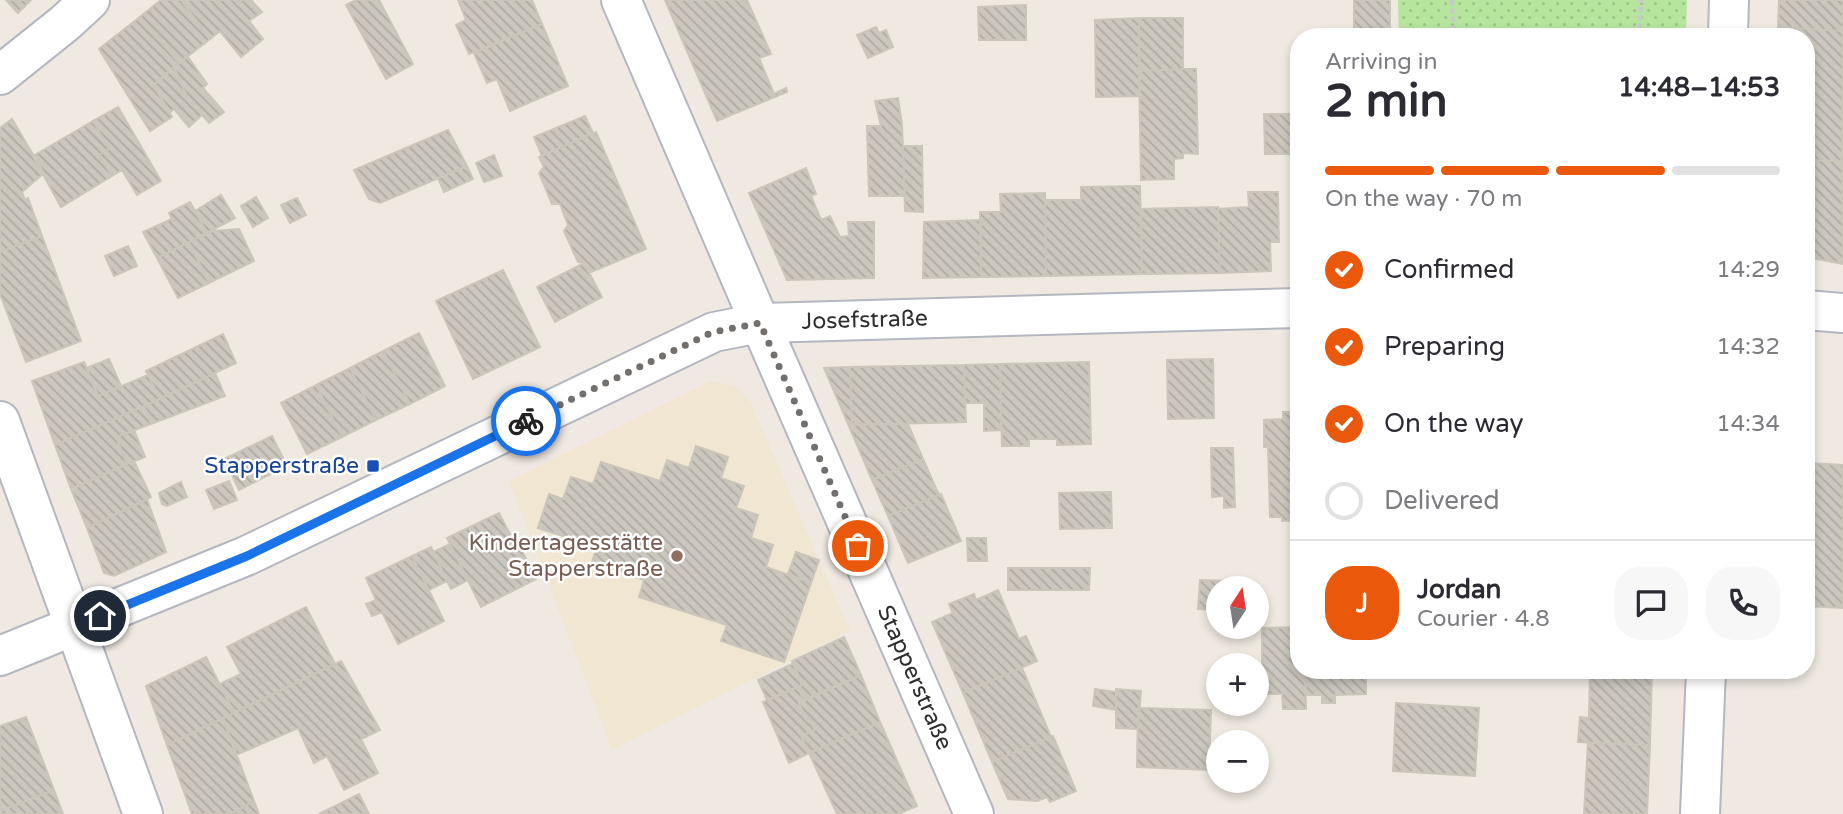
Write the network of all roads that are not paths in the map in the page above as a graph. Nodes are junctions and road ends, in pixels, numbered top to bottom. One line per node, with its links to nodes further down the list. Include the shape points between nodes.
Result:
1 (90, 0): 5 (street)
2 (621, 0): 9 (street, Stapperstraße)
3 (1729, 0): 4 (street)
4 (1728, 28)
5 (0, 75)
6 (1290, 308): 9 (street, Josefstraße)
7 (1815, 311): 8 (street)
8 (1843, 313)
9 (760, 323): 11 (street, Josefstraße, via 713,332 247,556); 15 (street, Stapperstraße)
10 (0, 421): 11 (street)
11 (76, 626): 12 (street, Josefstraße); 14 (street)
12 (0, 656)
13 (1706, 679): 16 (street)
14 (143, 814)
15 (974, 814)
16 (1700, 814)

